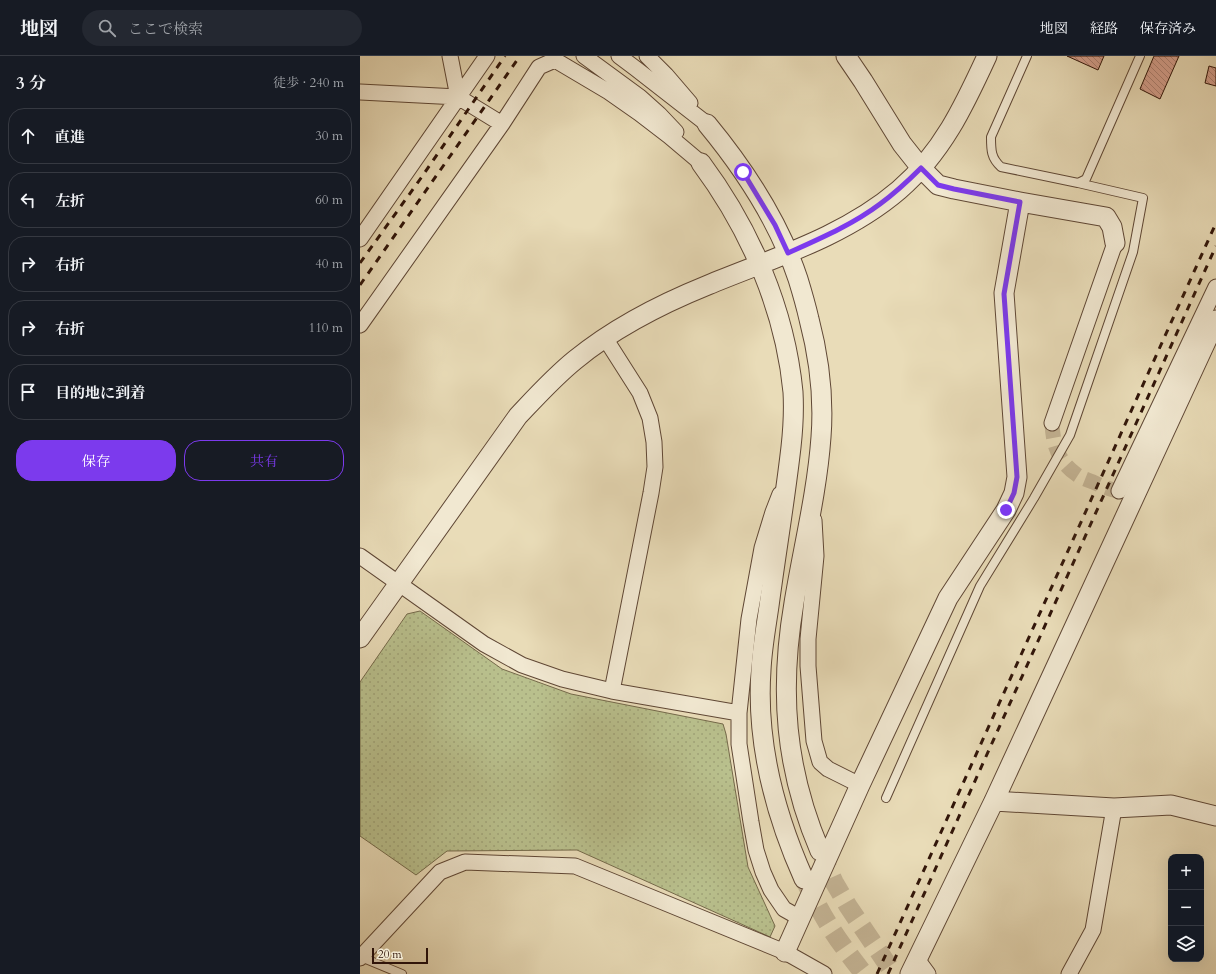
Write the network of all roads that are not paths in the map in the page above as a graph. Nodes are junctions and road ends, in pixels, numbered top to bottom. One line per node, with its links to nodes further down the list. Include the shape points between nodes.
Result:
1 (450, 56): 12 (street)
2 (487, 56): 12 (street)
3 (584, 56): 15 (street, via 659,114)
4 (619, 56): 14 (street)
5 (647, 56): 14 (street)
6 (846, 56): 16 (street, via 902,144)
7 (987, 56): 16 (street, via 958,116 939,147)
8 (1027, 56): 17 (lane, via 991,137 991,150 995,161 1002,167)
9 (1140, 56): 17 (lane, via 1086,179)
10 (552, 58): 13 (street, via 538,67); 15 (street, via 639,113)
11 (360, 92): 12 (street)
12 (458, 97): 13 (street); 19 (street)
13 (502, 124): 25 (street)
14 (707, 124): 21 (street, via 743,172 775,225)
15 (701, 163): 22 (street, via 733,210)
16 (921, 168): 18 (street, via 938,185); 21 (street, via 879,205 829,234)
17 (1078, 183): 37 (lane, via 1143,198 1133,252 1070,435 980,586)
18 (1020, 202): 20 (street, via 1106,217 1112,227); 36 (street, via 1004,294 1017,477 1014,493 1006,510 948,598)
19 (360, 238)
20 (1115, 243): 27 (street)
21 (788, 253): 22 (street); 30 (street, via 806,305 819,372 822,403 821,435)
22 (760, 264): 26 (street, via 670,302); 28 (street, via 777,314 790,366 793,419)
23 (1216, 287): 29 (street)
24 (1216, 320): 38 (street)
25 (360, 325)
26 (605, 338): 32 (street, via 563,370 518,416); 34 (street, via 640,393 650,418 655,467)
27 (1052, 423)
28 (788, 472): 35 (street, via 762,548 749,619); 42 (street, via 764,637 761,700 763,735 773,794 791,850)
29 (1120, 491)
30 (813, 503): 36 (street, via 816,556 808,666 814,741 820,762 828,769); 41 (street, via 789,639 786,702 791,759 797,786)
31 (360, 556): 32 (street)
32 (398, 584): 33 (street); 34 (street, via 484,644 522,665)
33 (360, 638)
34 (612, 691): 35 (street)
35 (739, 713): 43 (street, via 739,744 756,850 771,890 784,909)
36 (860, 785): 43 (street)
37 (886, 798)
38 (994, 801): 39 (street); 46 (street)
39 (1114, 808): 40 (street, via 1171,805); 50 (street, via 1093,930)
40 (1216, 816)
41 (820, 851)
42 (804, 879)
43 (800, 918): 44 (street)
44 (785, 952): 45 (street, via 575,866 466,862 440,872); 48 (street)
45 (360, 958): 47 (lane)
46 (913, 966): 49 (street)
47 (402, 974)
48 (824, 974)
49 (928, 974)
50 (1069, 974)

